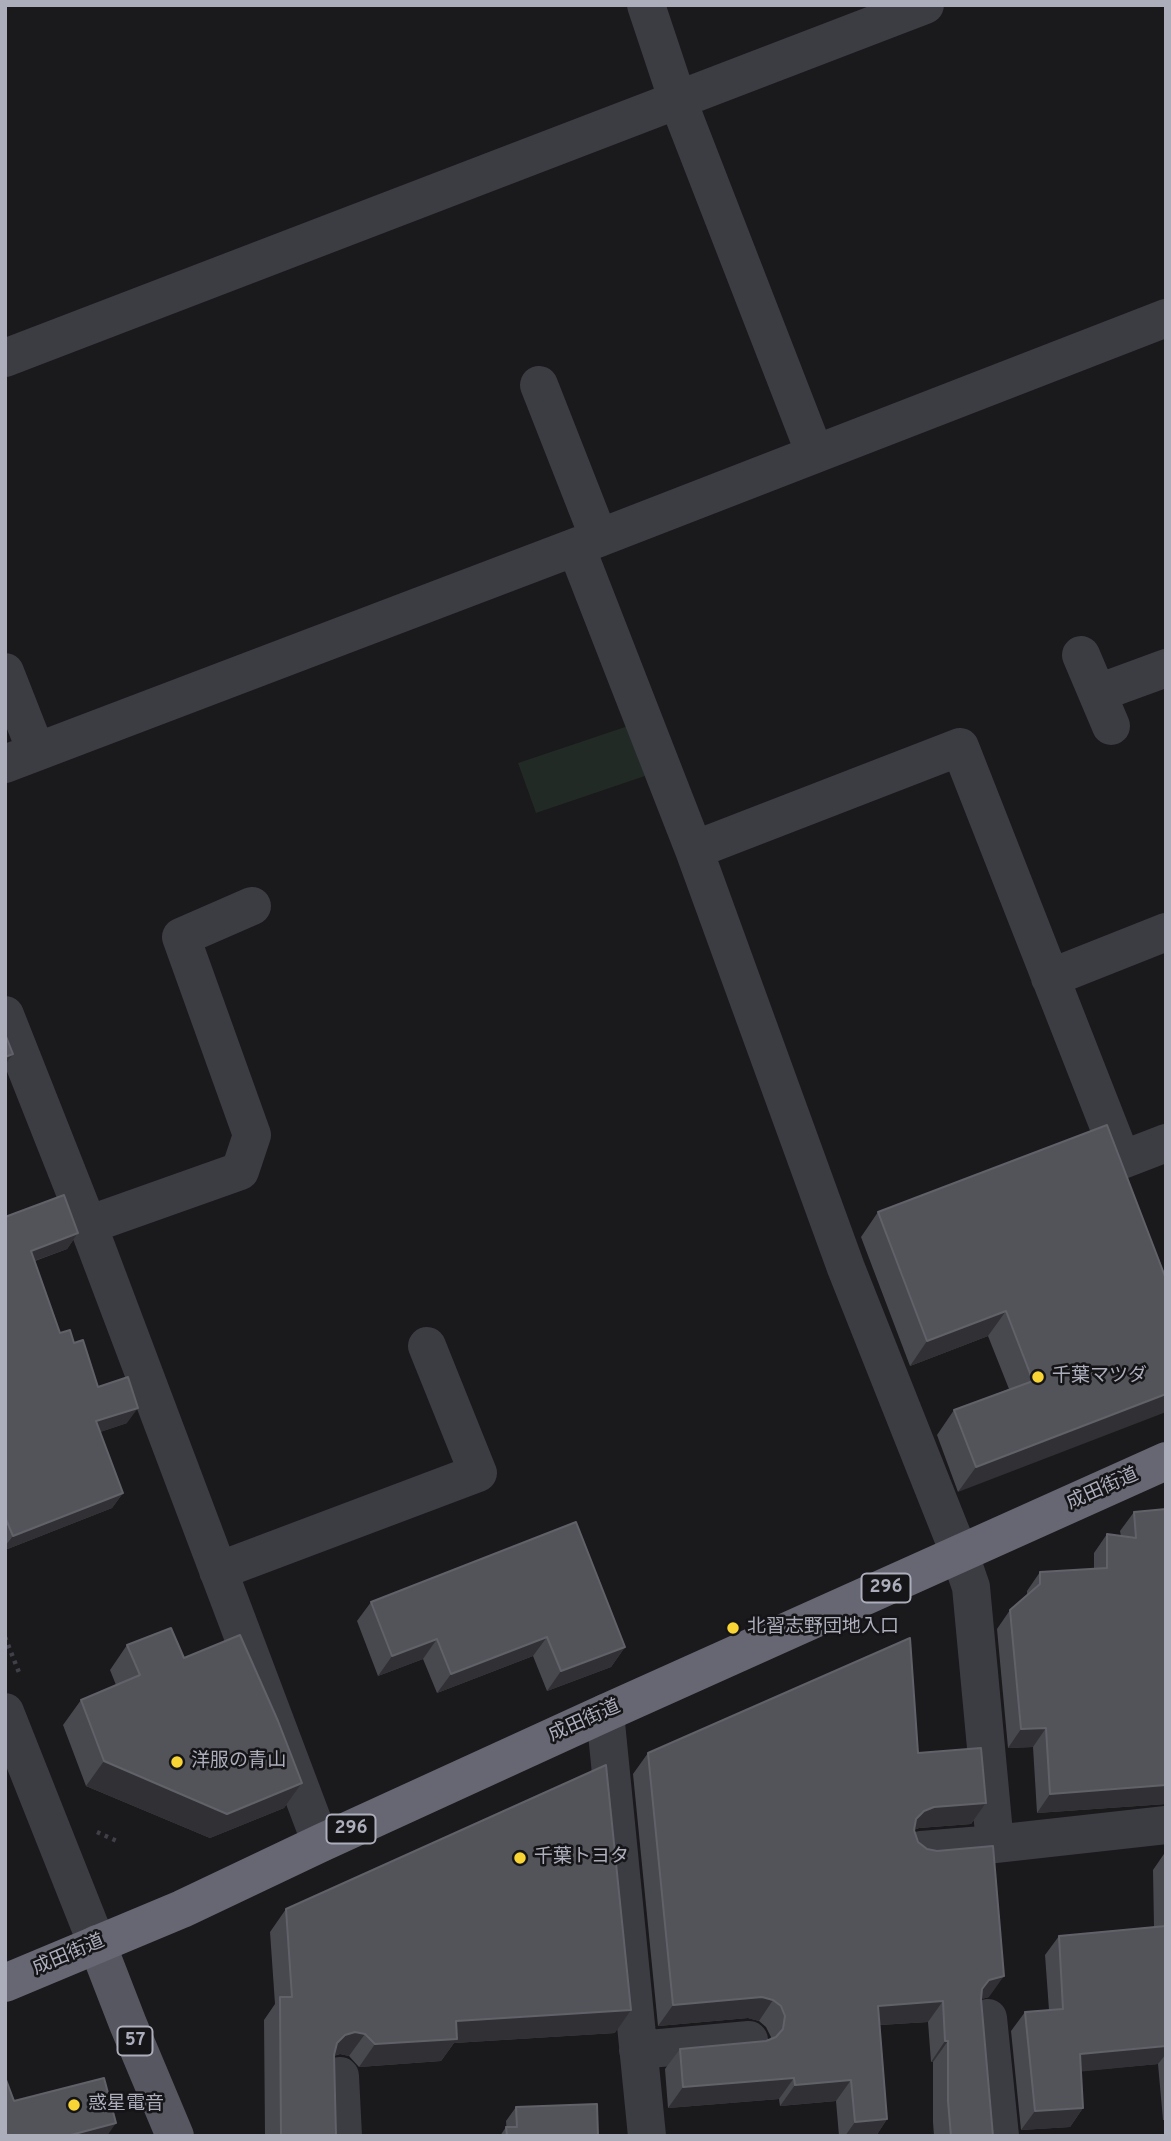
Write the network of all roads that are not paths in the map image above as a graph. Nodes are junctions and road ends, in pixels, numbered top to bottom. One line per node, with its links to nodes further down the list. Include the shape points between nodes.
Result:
1 (646, 5): 3 (street)
2 (925, 5): 3 (street)
3 (678, 101): 5 (street); 7 (street)
4 (1166, 317): 7 (street)
5 (5, 358)
6 (539, 385): 8 (street)
7 (815, 454): 8 (street)
8 (587, 542): 12 (street); 13 (street)
9 (1082, 655): 10 (street, via 1105,709)
10 (1166, 668)
11 (5, 672): 12 (street)
12 (20, 758)
13 (694, 850): 16 (street, via 960,747); 22 (street, via 846,1268)
14 (252, 906): 19 (street, via 181,937 252,1135 240,1171)
15 (1166, 932): 16 (street)
16 (1050, 978): 18 (street, via 1122,1160)
17 (5, 1015): 19 (street)
18 (1166, 1143)
19 (88, 1225): 23 (street)
20 (427, 1346): 23 (street, via 478,1473)
21 (1166, 1461): 22 (highway, 成田街道 / 296)
22 (960, 1555): 25 (highway, 成田街道 / 296); 28 (street, via 971,1587)
23 (218, 1571): 27 (street)
24 (5, 1712): 30 (street)
25 (605, 1713): 27 (highway, 成田街道 / 296); 34 (street)
26 (1166, 1825): 28 (street)
27 (321, 1843): 30 (highway, 成田街道 / 296)
28 (995, 1844): 29 (street)
29 (921, 1850)
30 (97, 1944): 31 (highway, 成田街道 / 296); 36 (main road, 57)
31 (5, 1983)
32 (988, 2018): 39 (street)
33 (749, 2040): 34 (street)
34 (638, 2050): 38 (street)
35 (340, 2076): 37 (street)
36 (175, 2136)
37 (343, 2136)
38 (646, 2136)
39 (1000, 2136)

